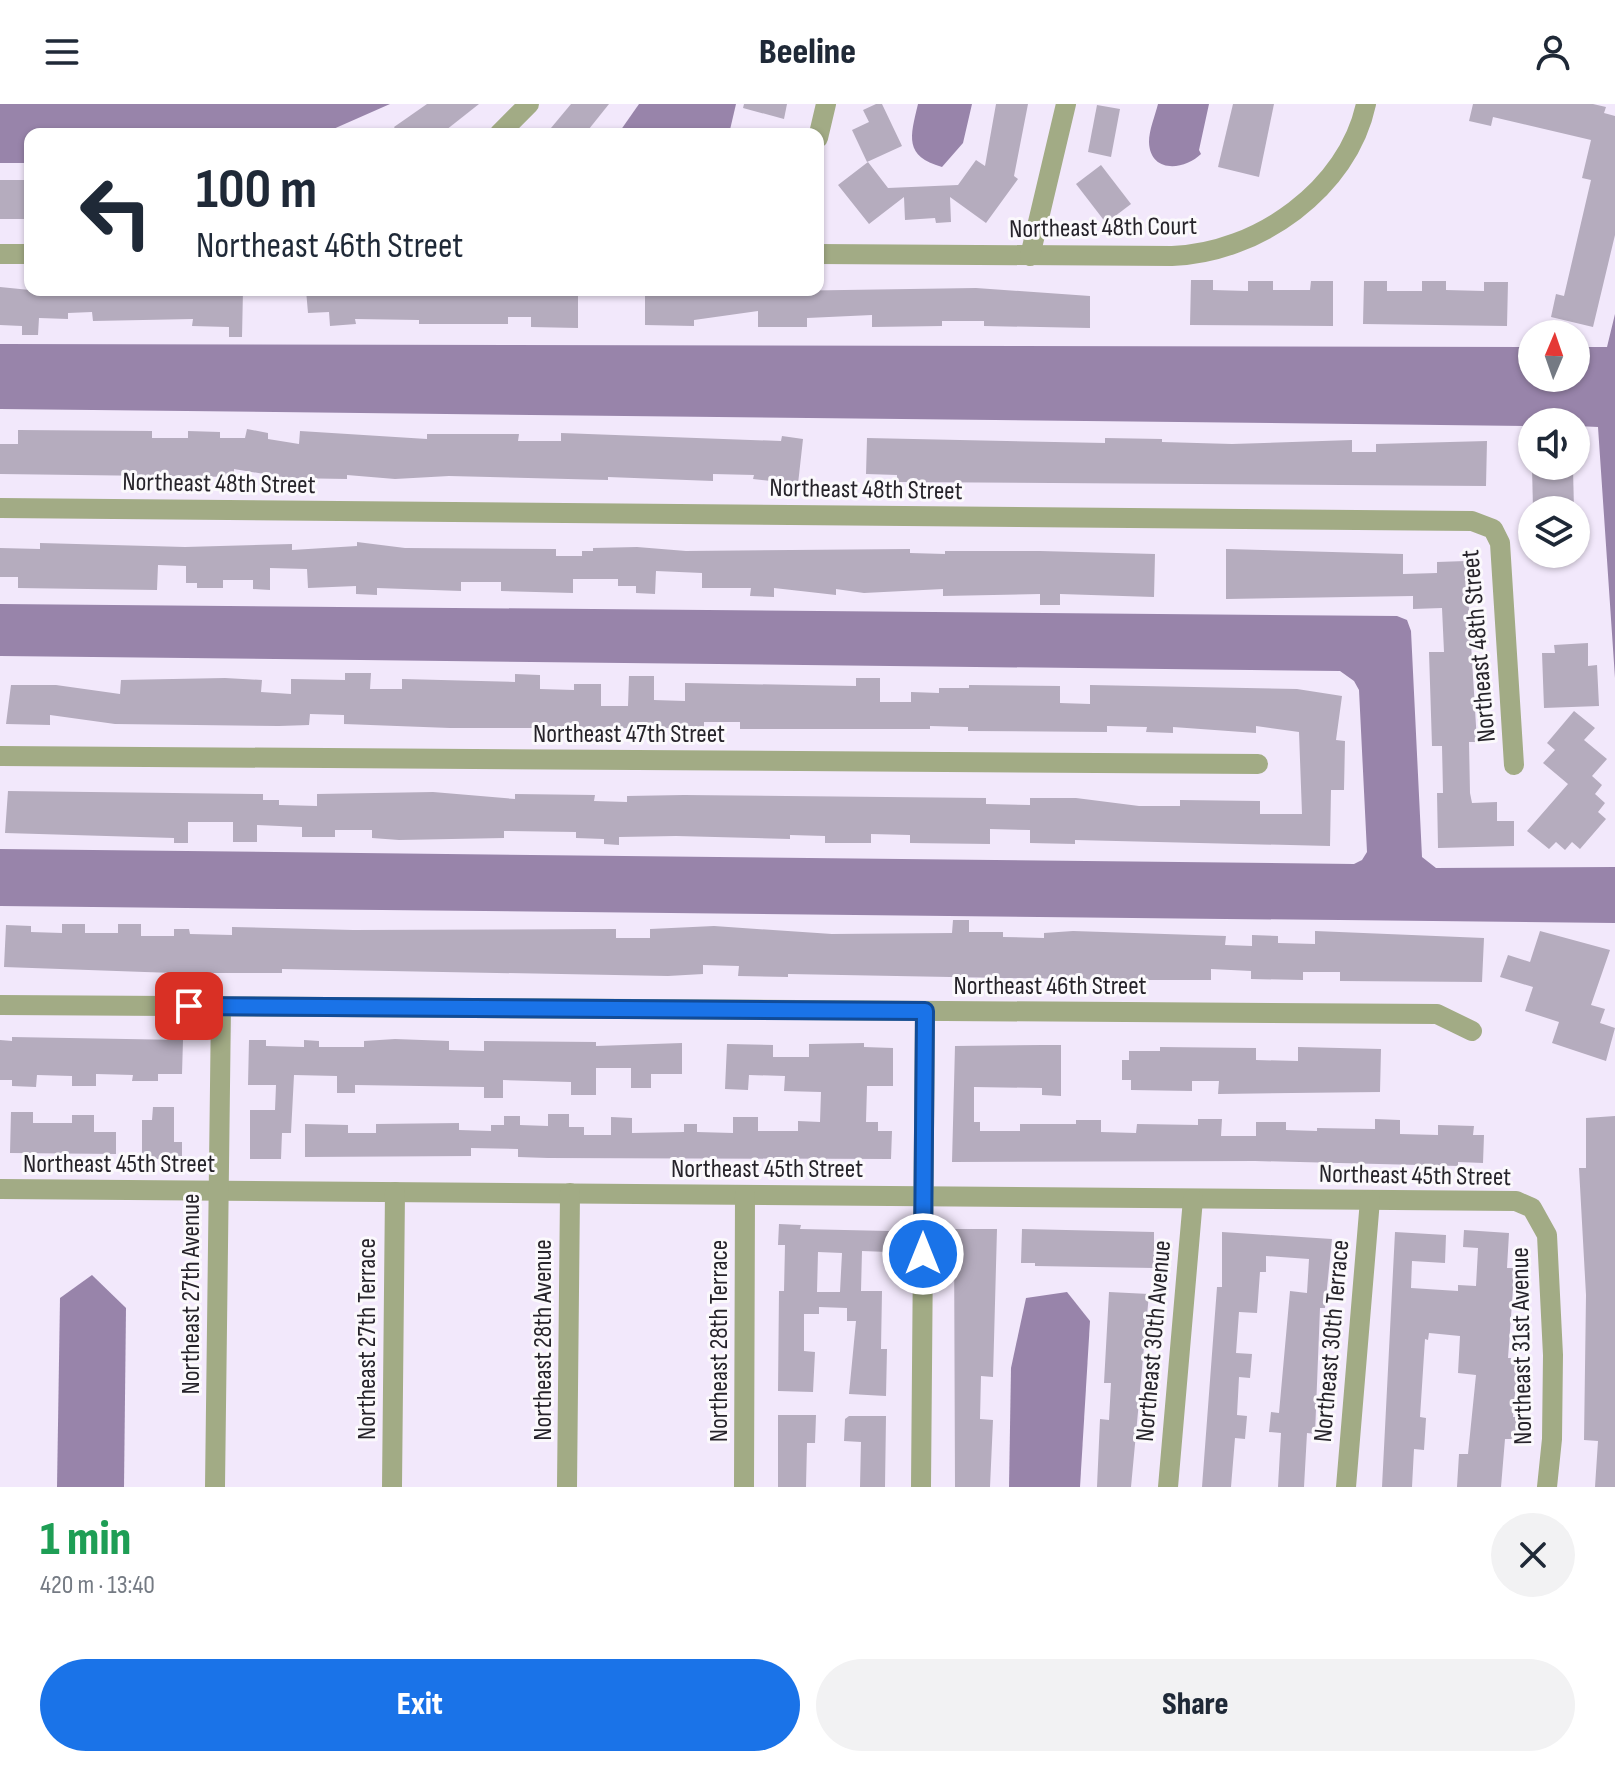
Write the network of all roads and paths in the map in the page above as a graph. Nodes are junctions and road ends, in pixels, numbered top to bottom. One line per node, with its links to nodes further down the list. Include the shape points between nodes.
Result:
1 (529, 104): 5 (street)
2 (826, 104): 6 (street)
3 (1066, 104): 10 (street)
4 (1366, 104): 10 (street, Northeast 48th Court, via 1346,158 1305,201 1260,232 1190,256)
5 (505, 128)
6 (820, 128)
7 (0, 254): 8 (street)
8 (24, 254)
9 (824, 254): 10 (street, Northeast 48th Court)
10 (1030, 256)
11 (0, 508): 14 (street, Northeast 48th Street, via 1472,521 1493,529 1500,543)
12 (0, 756): 13 (street, Northeast 47th Street)
13 (1258, 764)
14 (1514, 765)
15 (0, 1005): 16 (street, Northeast 46th Street)
16 (221, 1006): 17 (street, Northeast 46th Street); 20 (street, Northeast 27th Avenue)
17 (925, 1011): 18 (street, Northeast 46th Street, via 1437,1014); 24 (street)
18 (1472, 1031)
19 (0, 1189): 20 (street, Northeast 45th Street)
20 (218, 1190): 21 (street, Northeast 45th Street); 28 (street, Northeast 27th Avenue)
21 (395, 1192): 22 (street, Northeast 45th Street); 29 (street, Northeast 27th Terrace)
22 (570, 1193): 23 (street, Northeast 45th Street); 30 (street, Northeast 28th Avenue)
23 (745, 1195): 24 (street, Northeast 45th Street); 31 (street, Northeast 28th Terrace)
24 (924, 1195): 25 (street, Northeast 45th Street); 32 (street)
25 (1193, 1199): 26 (street, Northeast 45th Street); 33 (street, Northeast 30th Avenue)
26 (1370, 1200): 27 (street, Northeast 45th Street, via 1516,1201); 34 (street, Northeast 30th Terrace)
27 (1532, 1208): 35 (street, Northeast 31st Avenue, via 1542,1221 1548,1250 1553,1355)
28 (215, 1487)
29 (392, 1487)
30 (567, 1487)
31 (744, 1487)
32 (921, 1487)
33 (1168, 1487)
34 (1346, 1487)
35 (1547, 1487)

